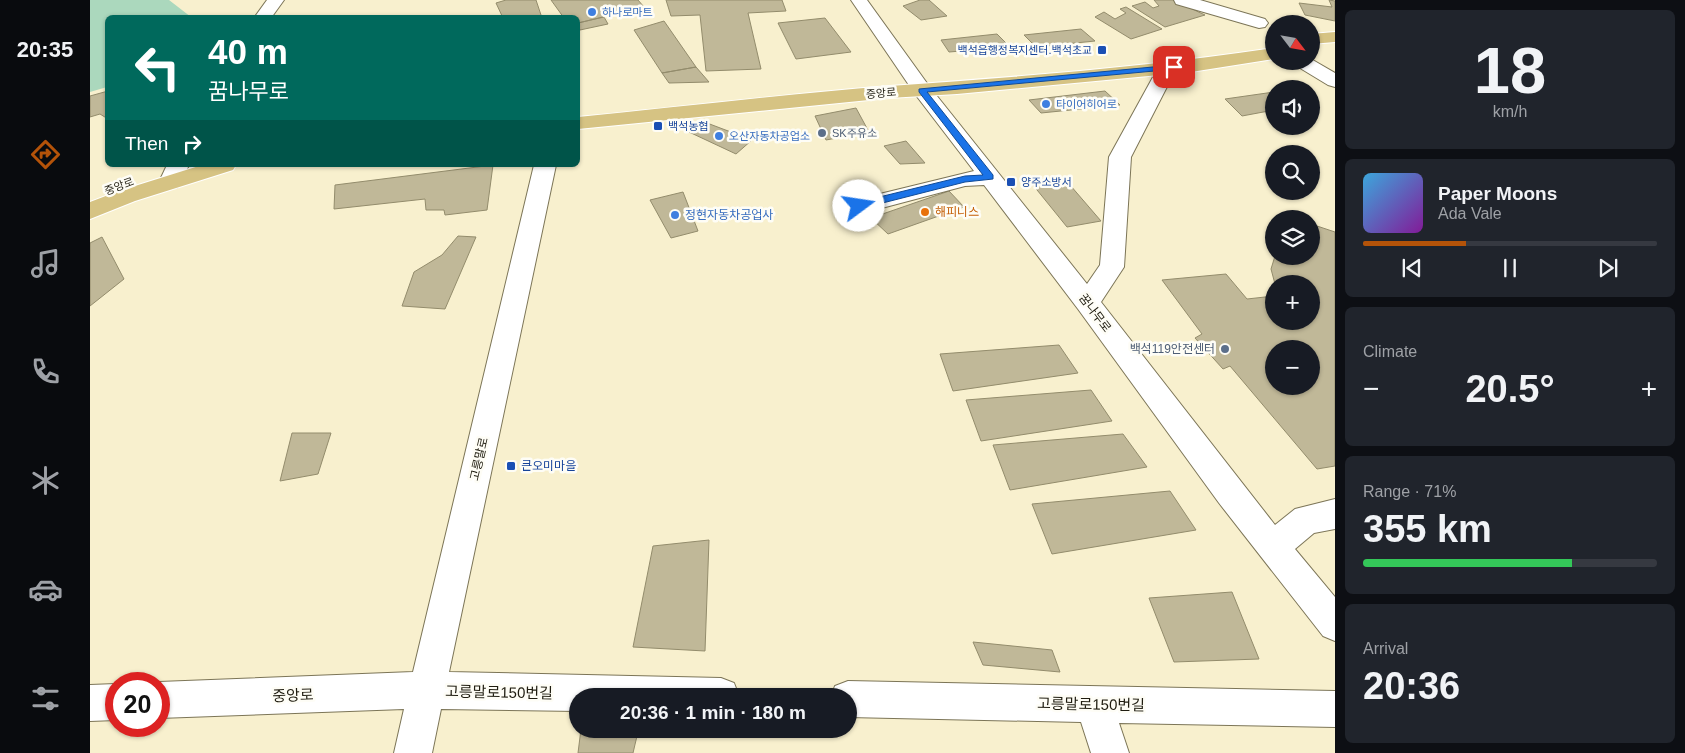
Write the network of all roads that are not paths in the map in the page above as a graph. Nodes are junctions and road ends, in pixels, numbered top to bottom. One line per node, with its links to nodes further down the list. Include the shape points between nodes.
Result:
1 (276, 0): 5 (street)
2 (860, 0): 17 (street, 꿈나무로)
3 (1182, 0): 6 (street)
4 (1238, 0): 6 (street)
5 (264, 15)
6 (1256, 20): 7 (street)
7 (1265, 32)
8 (1335, 37): 9 (main road)
9 (1320, 38)
10 (1265, 42): 17 (main road, 중앙로)
11 (1335, 48): 12 (main road)
12 (1320, 49)
13 (1265, 54): 14 (main road, 중앙로)
14 (1157, 69): 17 (main road, 중앙로); 27 (street, via 1163,77 1120,157 1112,267)
15 (1317, 70): 16 (street)
16 (1335, 81)
17 (917, 83): 18 (main road, 중앙로, via 877,81); 19 (main road, 중앙로); 23 (street, 꿈나무로)
18 (580, 110)
19 (580, 123)
20 (201, 167): 22 (main road, 중앙로)
21 (545, 167): 31 (street, 고릉말로)
22 (177, 169): 24 (main road, 중앙로, via 123,184); 26 (main road, 중앙로)
23 (990, 177): 25 (street, via 965,179); 27 (street, 꿈나무로)
24 (90, 198)
25 (859, 206)
26 (90, 211)
27 (1087, 302): 29 (street, 꿈나무로, via 1230,493)
28 (1335, 514): 29 (street, via 1306,520)
29 (1274, 546): 30 (street, 꿈나무로)
30 (1335, 624)
31 (428, 690): 32 (street, 고릉말로150번길); 34 (street, 중앙로); 39 (street, 고릉말로)
32 (569, 693)
33 (857, 699): 37 (street, 고릉말로150번길)
34 (170, 700)
35 (105, 702): 36 (street)
36 (90, 703)
37 (1094, 704): 38 (street, 고릉말로150번길); 40 (street)
38 (1335, 709)
39 (414, 753)
40 (1110, 753)

